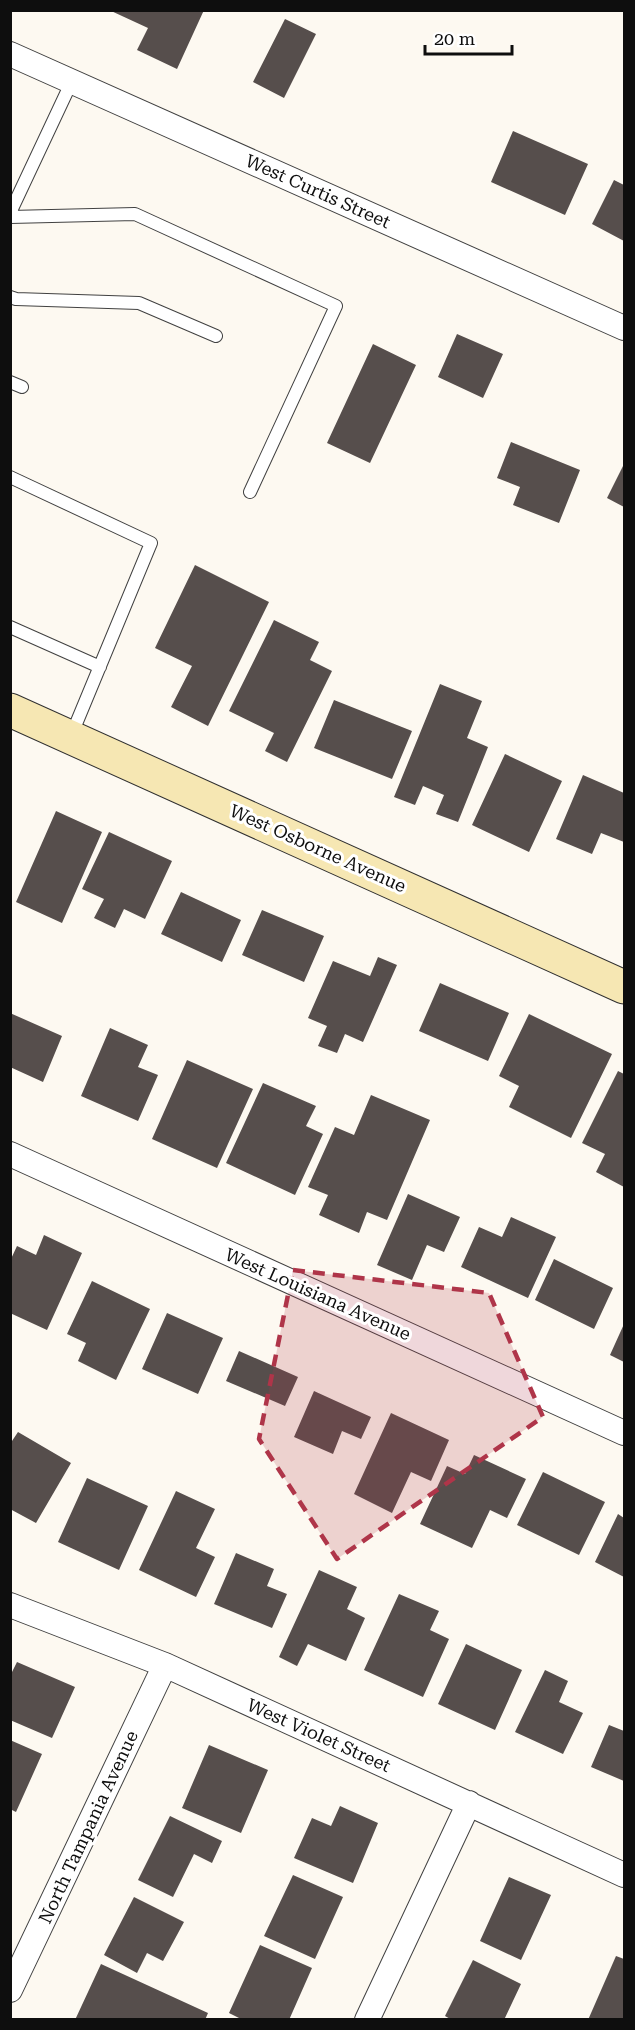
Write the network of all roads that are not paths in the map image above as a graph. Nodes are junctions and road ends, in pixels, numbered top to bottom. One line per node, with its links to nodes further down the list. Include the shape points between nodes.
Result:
1 (10, 54): 2 (street, West Curtis Street)
2 (72, 81): 3 (lane); 5 (street, West Curtis Street)
3 (10, 215): 10 (lane, via 135,214 336,306)
4 (10, 297): 6 (lane, via 139,303)
5 (624, 328)
6 (216, 336)
7 (10, 382): 8 (lane)
8 (22, 387)
9 (10, 477): 12 (lane, via 151,543)
10 (250, 492)
11 (10, 627): 12 (lane)
12 (100, 667): 14 (lane)
13 (10, 710): 14 (street, West Osborne Avenue)
14 (71, 737): 15 (street, West Osborne Avenue)
15 (624, 987)
16 (10, 1154): 17 (street, West Louisiana Avenue)
17 (624, 1433)
18 (10, 1605): 19 (street, West Violet Street)
19 (165, 1665): 20 (street, West Violet Street); 22 (street, North Tampania Avenue)
20 (469, 1803): 21 (street, West Violet Street); 23 (street)
21 (624, 1875)
22 (10, 1990)
23 (367, 2019)

